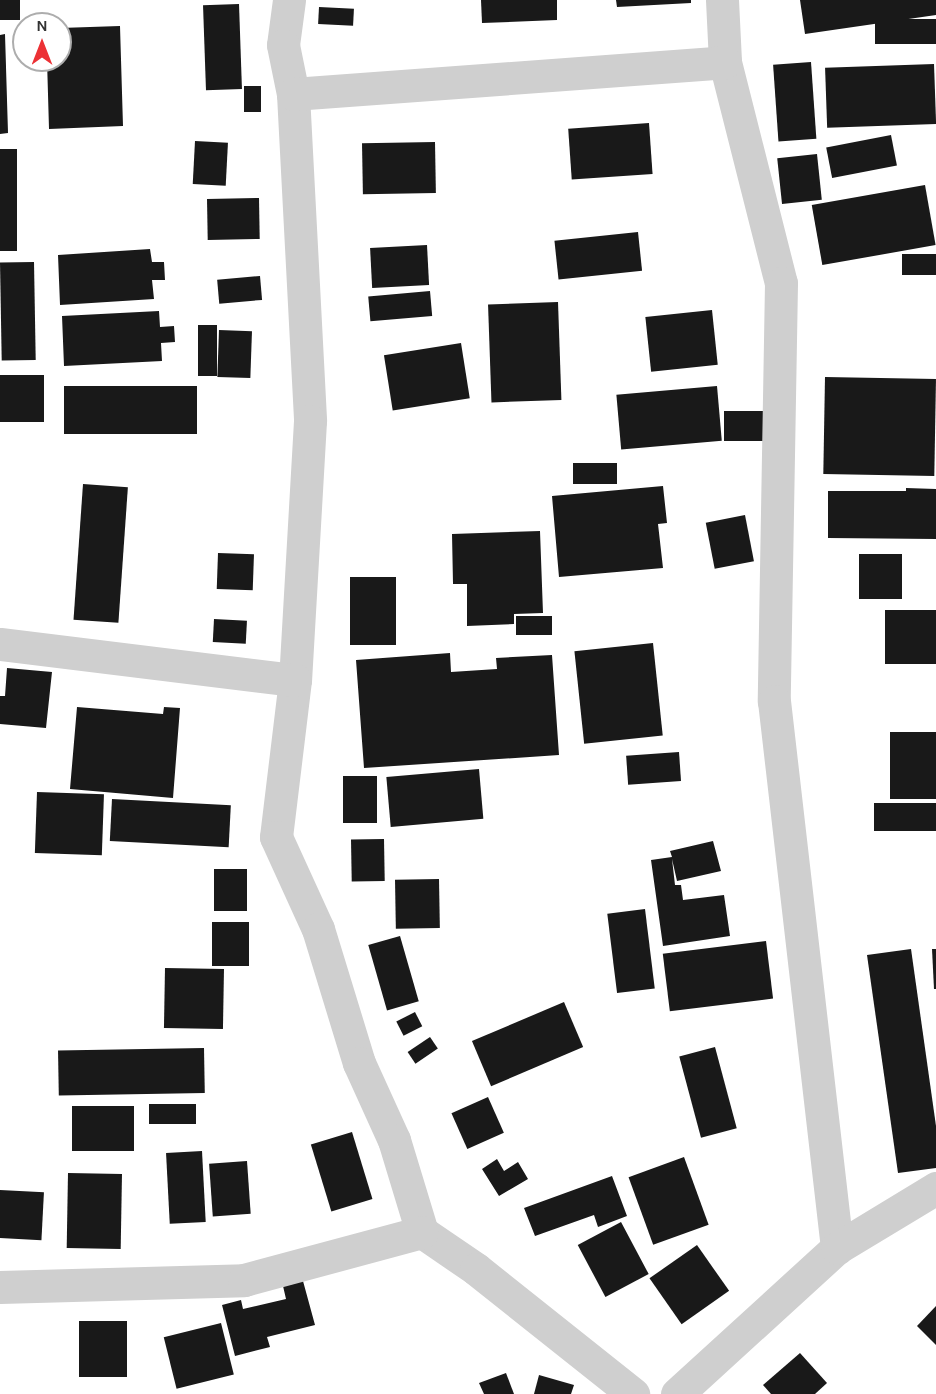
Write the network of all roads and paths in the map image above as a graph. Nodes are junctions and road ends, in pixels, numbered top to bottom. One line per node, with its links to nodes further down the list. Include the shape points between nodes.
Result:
1 (289, 0): 4 (street, via 283,45)
2 (722, 0): 3 (street)
3 (725, 62): 4 (street); 9 (street, via 781,283 774,701)
4 (293, 94): 6 (street, via 310,421)
5 (0, 644): 6 (street)
6 (295, 680): 8 (street, via 276,837 318,929 359,1063 394,1140)
7 (936, 1188): 9 (street)
8 (422, 1232): 10 (street, via 244,1280); 11 (street, via 476,1269)
9 (837, 1248): 12 (street)
10 (0, 1287)
11 (633, 1394)
12 (676, 1394)

